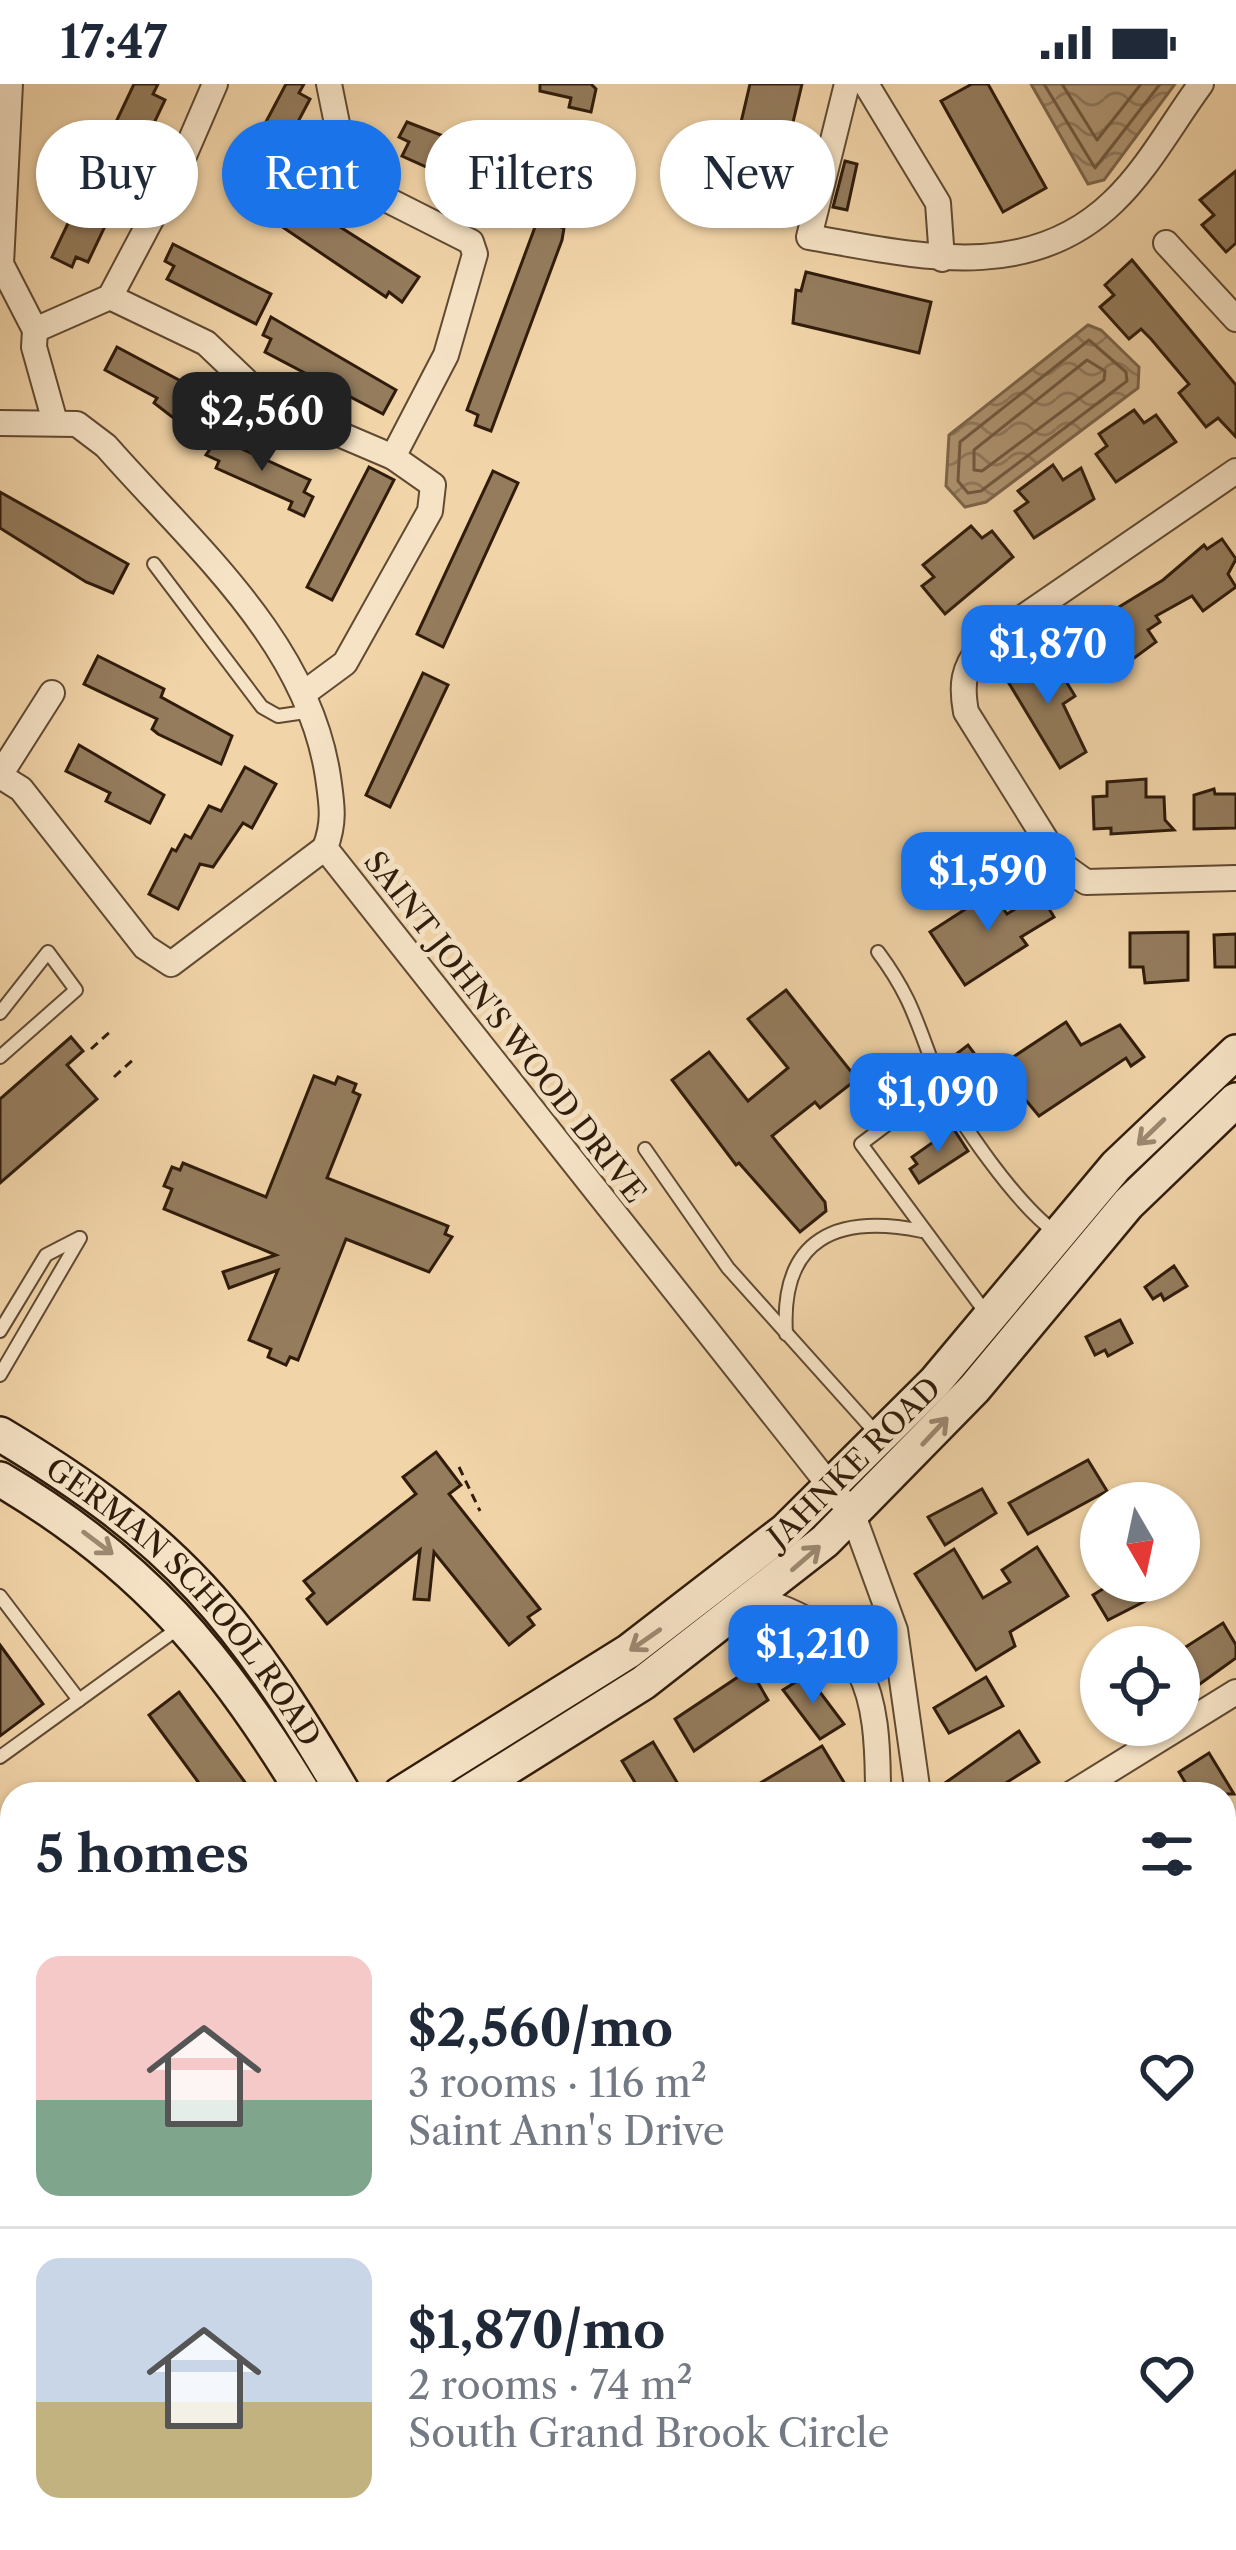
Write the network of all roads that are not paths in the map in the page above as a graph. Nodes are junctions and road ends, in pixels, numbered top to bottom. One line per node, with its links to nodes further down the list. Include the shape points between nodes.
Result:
1 (10, 84): 7 (street)
2 (215, 84): 10 (street)
3 (329, 84): 15 (street, via 346,168 358,185 471,242 476,254 446,355)
4 (847, 84): 9 (street, via 809,237)
5 (866, 84): 9 (street, via 938,202)
6 (1201, 84): 9 (street, via 1114,201 1062,240 1008,257)
7 (2, 167): 12 (street, via 1,264)
8 (1166, 243): 11 (street)
9 (942, 260)
10 (110, 297): 12 (street); 15 (street, via 206,343 272,405)
11 (1232, 306)
12 (35, 330): 13 (street)
13 (55, 422): 14 (street); 19 (street, SAINT JOHN'S WOOD DRIVE, via 77,424 106,446 265,627)
14 (0, 423)
15 (393, 457): 19 (street, via 433,485 430,512 345,663)
16 (1236, 471): 22 (street, via 981,646 961,686 966,712 1061,864 1086,882)
17 (154, 564): 19 (lane, via 262,707 278,716)
18 (52, 693): 20 (street)
19 (310, 701): 21 (street, SAINT JOHN'S WOOD DRIVE, via 335,823)
20 (0, 776): 21 (street, via 21,789 145,947 171,964)
21 (325, 848): 40 (street, SAINT JOHN'S WOOD DRIVE)
22 (1236, 878)
23 (878, 952): 27 (lane, via 914,1005)
24 (0, 1013): 26 (lane, via 48,952 76,990)
25 (1236, 1052): 31 (main road, JAHNKE ROAD, one-way to 31)
26 (0, 1057)
27 (942, 1083): 30 (lane, via 861,1144); 31 (lane, via 1020,1201)
28 (1236, 1100): 32 (main road, JAHNKE ROAD)
29 (645, 1149): 35 (lane, via 728,1268)
30 (923, 1232): 33 (lane); 35 (lane, via 847,1225 821,1238 794,1277)
31 (1056, 1233): 32 (lane); 33 (main road, JAHNKE ROAD)
32 (1085, 1254): 41 (main road, JAHNKE ROAD, one-way to 32, via 974,1389)
33 (988, 1316): 38 (main road, JAHNKE ROAD)
34 (0, 1331): 36 (lane, via 46,1255 80,1238)
35 (786, 1334): 38 (lane)
36 (0, 1375)
37 (0, 1434): 51 (main road, GERMAN SCHOOL ROAD, via 124,1514 203,1585 268,1666)
38 (881, 1439): 40 (main road, JAHNKE ROAD)
39 (0, 1479): 44 (main road, GERMAN SCHOOL ROAD, one-way to 44, via 99,1543)
40 (833, 1487): 41 (street, SAINT JOHN'S WOOD DRIVE); 52 (main road, JAHNKE ROAD, one-way to 52, via 678,1617)
41 (854, 1515): 43 (main road, JAHNKE ROAD, one-way to 41); 45 (street, SAINT JOHN'S WOOD DRIVE)
42 (0, 1596): 47 (lane)
43 (757, 1599): 48 (street, via 842,1647 866,1680); 53 (main road, JAHNKE ROAD, via 644,1683)
44 (185, 1623): 47 (lane); 50 (main road, GERMAN SCHOOL ROAD)
45 (900, 1654): 48 (street); 55 (street, SAINT JOHN'S WOOD DRIVE)
46 (1236, 1692): 56 (street)
47 (79, 1700): 49 (lane)
48 (878, 1729): 54 (street)
49 (0, 1757)
50 (297, 1782)
51 (337, 1782)
52 (419, 1782)
53 (485, 1782)
54 (878, 1782)
55 (916, 1782)
56 (1091, 1782)

